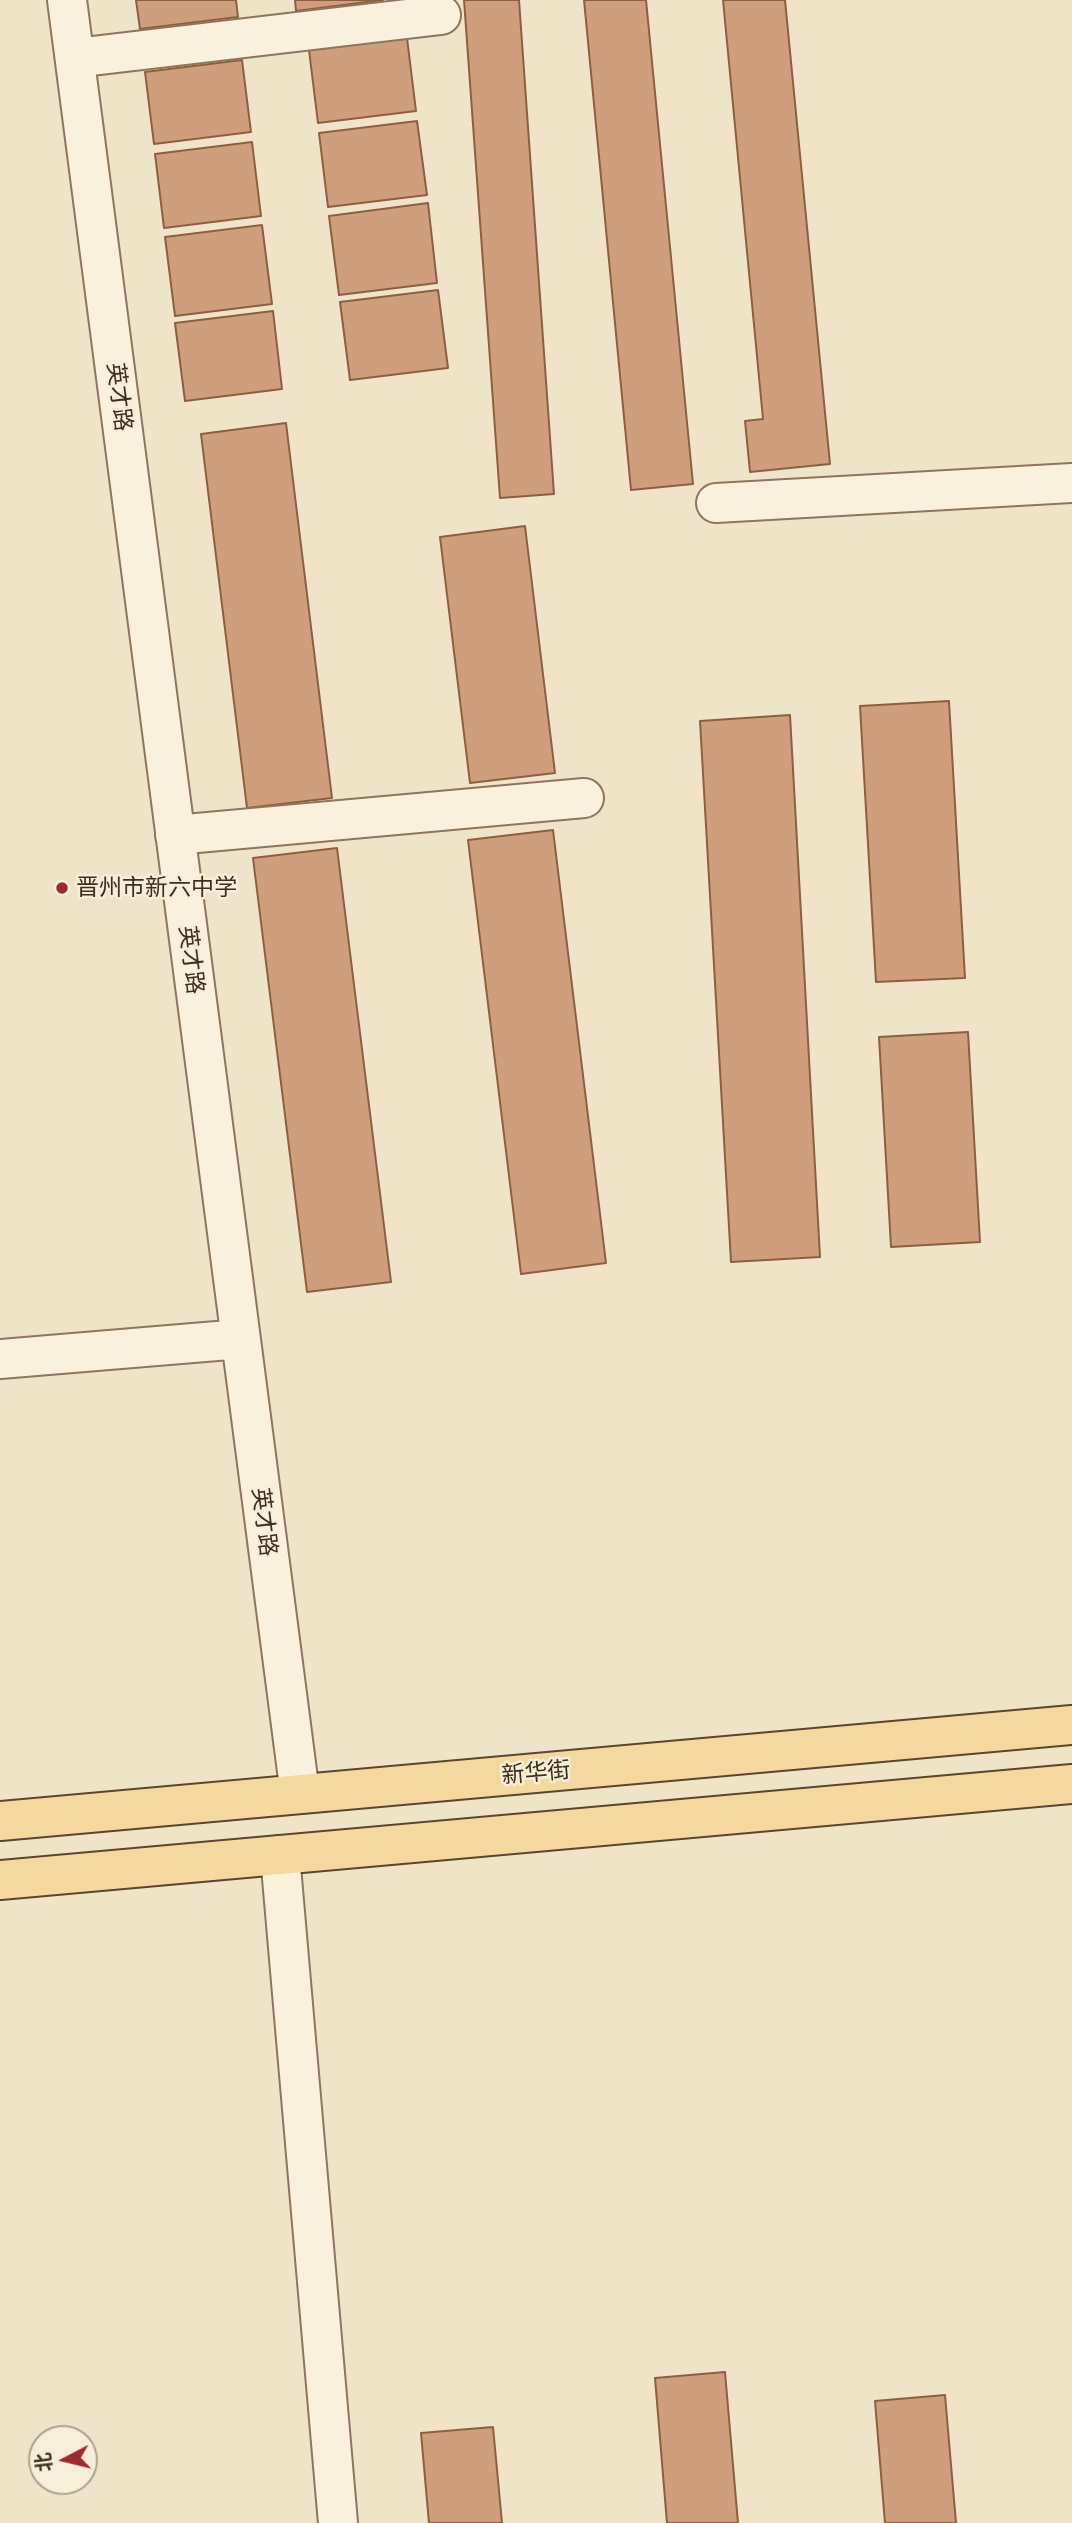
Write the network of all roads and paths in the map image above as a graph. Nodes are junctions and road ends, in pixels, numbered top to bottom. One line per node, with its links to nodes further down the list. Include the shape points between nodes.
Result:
1 (67, 0): 3 (street, 英才路)
2 (441, 15): 3 (street)
3 (75, 58): 7 (street, 英才路)
4 (1072, 483): 5 (street)
5 (716, 503)
6 (584, 797): 7 (street)
7 (175, 835): 8 (street, 英才路)
8 (241, 1339): 9 (street); 12 (street, 英才路)
9 (0, 1359)
10 (1072, 1725): 12 (main road, 新华街)
11 (1072, 1784): 14 (main road)
12 (300, 1794): 13 (main road, 新华街)
13 (0, 1821)
14 (280, 1855): 15 (main road); 16 (street)
15 (0, 1880)
16 (338, 2523)

